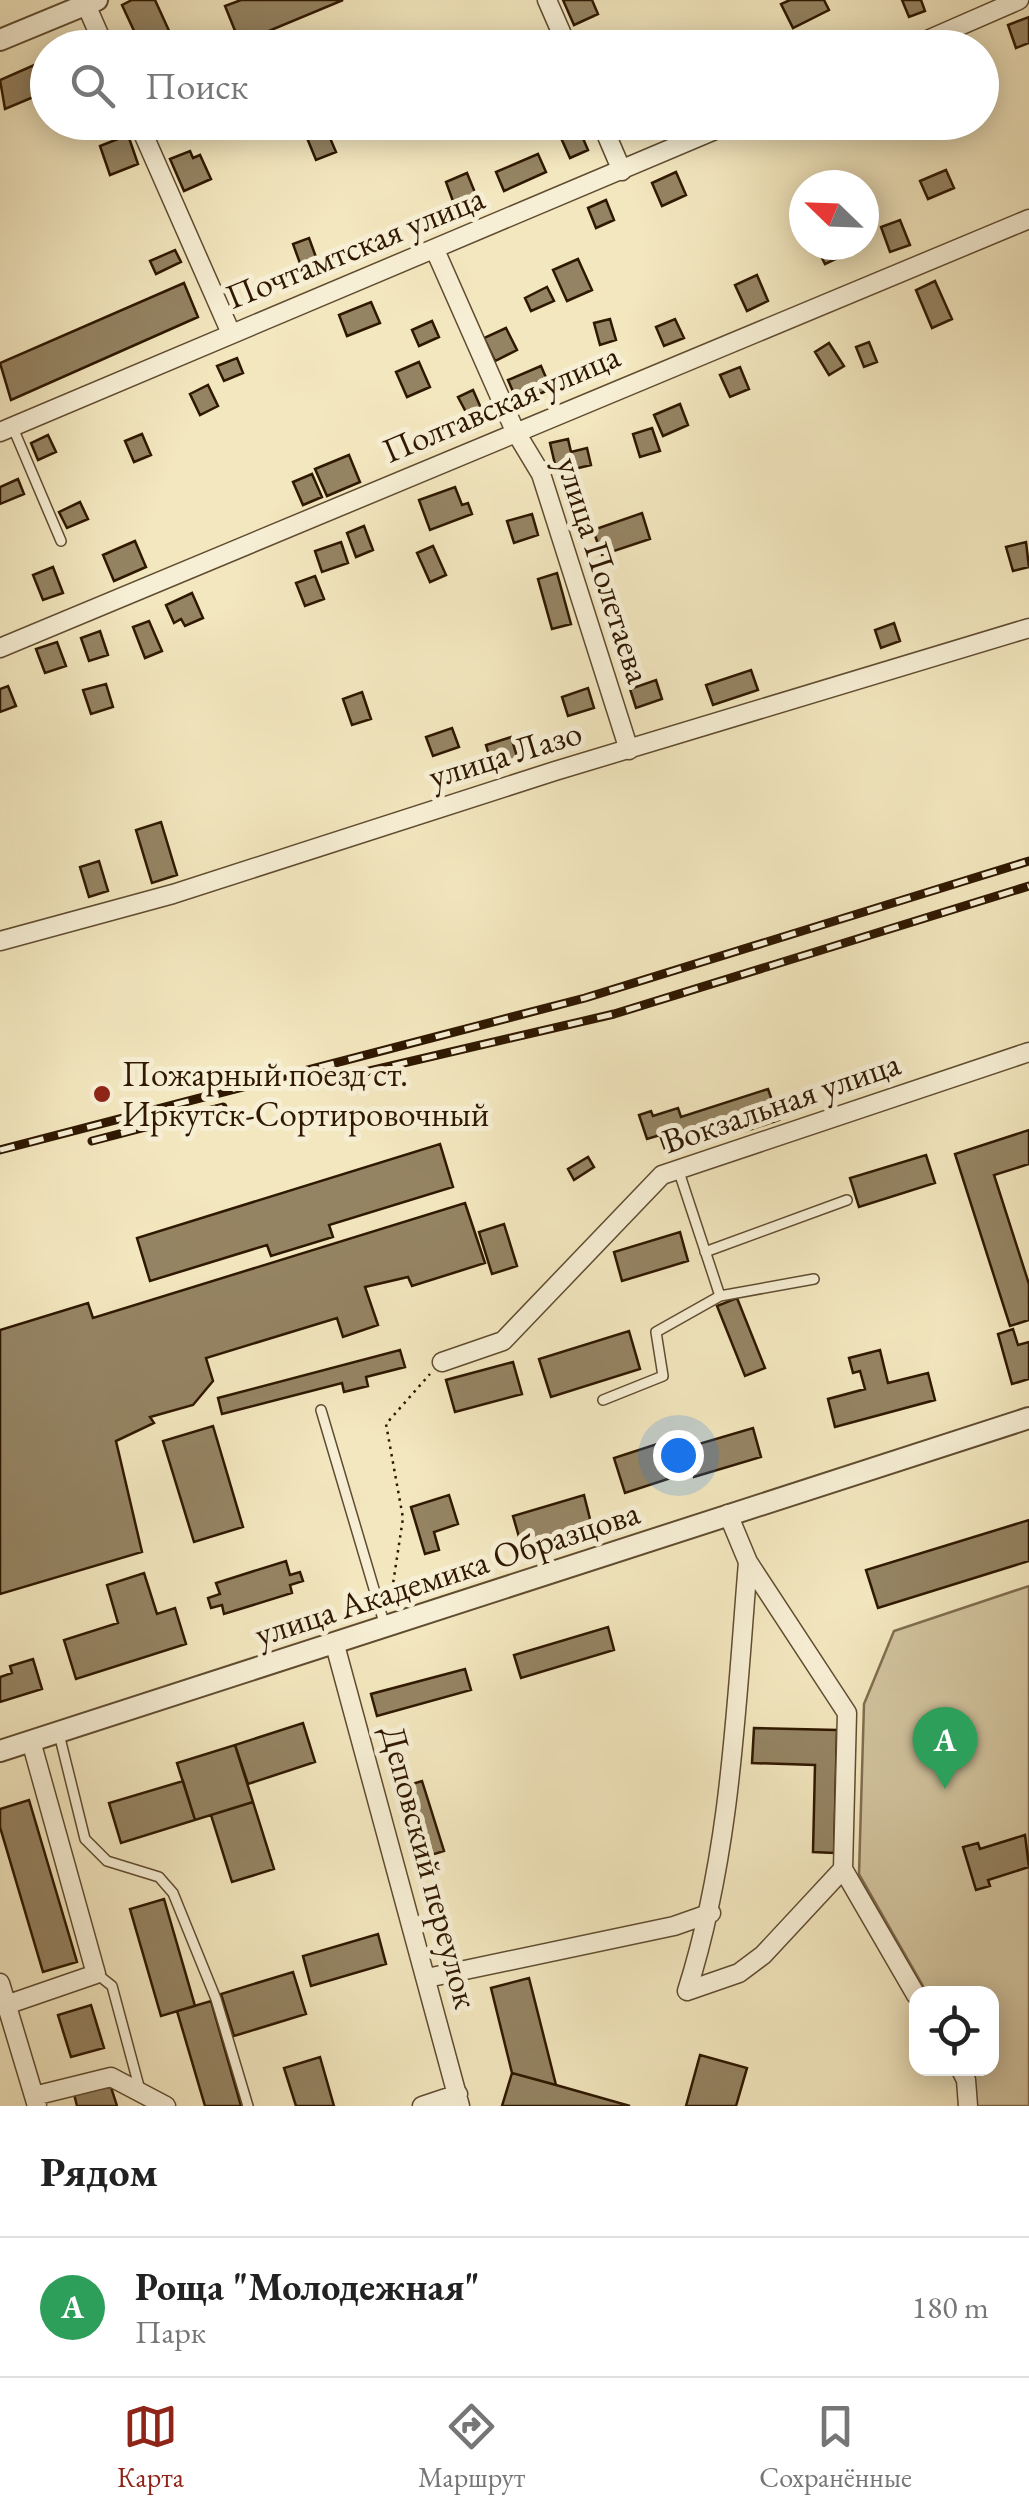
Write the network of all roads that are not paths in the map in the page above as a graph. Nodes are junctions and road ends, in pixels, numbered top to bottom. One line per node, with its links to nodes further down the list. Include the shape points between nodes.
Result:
1 (547, 0): 5 (street)
2 (1019, 0): 6 (street)
3 (89, 2): 4 (street); 7 (street)
4 (98, 30)
5 (560, 30)
6 (950, 30)
7 (0, 40)
8 (146, 140): 14 (street)
9 (609, 140): 11 (street)
10 (693, 140): 11 (street, Почтамтская улица)
11 (622, 171): 13 (street, Почтамтская улица)
12 (1029, 219): 16 (street, Полтавская улица)
13 (435, 250): 14 (street, Почтамтская улица); 16 (street, улица Полетаева)
14 (230, 331): 15 (street, Почтамтская улица)
15 (6, 430): 17 (lane)
16 (515, 431): 19 (street, Полтавская улица); 20 (street, улица Полетаева, via 541,474)
17 (60, 541)
18 (1029, 628): 20 (street, улица Лазо)
19 (0, 648)
20 (629, 750): 21 (street, улица Лазо, via 173,894)
21 (0, 941)
22 (1029, 1052): 23 (street, Вокзальная улица)
23 (678, 1169): 25 (lane); 28 (street, Вокзальная улица, via 648,1186 503,1341)
24 (847, 1200): 25 (lane)
25 (705, 1252): 27 (lane)
26 (814, 1280): 27 (lane)
27 (720, 1296): 29 (lane, via 656,1332 663,1376)
28 (442, 1362)
29 (603, 1400)
30 (321, 1410): 34 (lane)
31 (1029, 1418): 32 (street, улица Академика Образцова)
32 (728, 1514): 33 (street); 34 (street, улица Академика Образцова)
33 (748, 1562): 39 (street, via 847,1713); 40 (street)
34 (386, 1628): 35 (street, улица Академика Образцова)
35 (335, 1646): 36 (street, улица Академика Образцова); 42 (street, Деповский переулок)
36 (59, 1732): 37 (street, улица Академика Образцова); 51 (lane, via 85,1839 107,1861 159,1877 173,1893 216,2000)
37 (31, 1742): 38 (street, улица Академика Образцова); 41 (street)
38 (0, 1751)
39 (843, 1868): 40 (street, via 751,1964 687,1991); 44 (street)
40 (711, 1913): 42 (street)
41 (96, 1974): 45 (street); 47 (lane, via 112,1986)
42 (427, 1978): 48 (street, Деповский переулок)
43 (0, 1983): 45 (street)
44 (911, 1986)
45 (6, 2004): 49 (street)
46 (964, 2076): 53 (street)
47 (140, 2090): 49 (street, via 111,2077); 50 (street)
48 (459, 2100): 52 (street)
49 (35, 2101)
50 (166, 2106)
51 (248, 2106)
52 (422, 2106)
53 (968, 2106)

